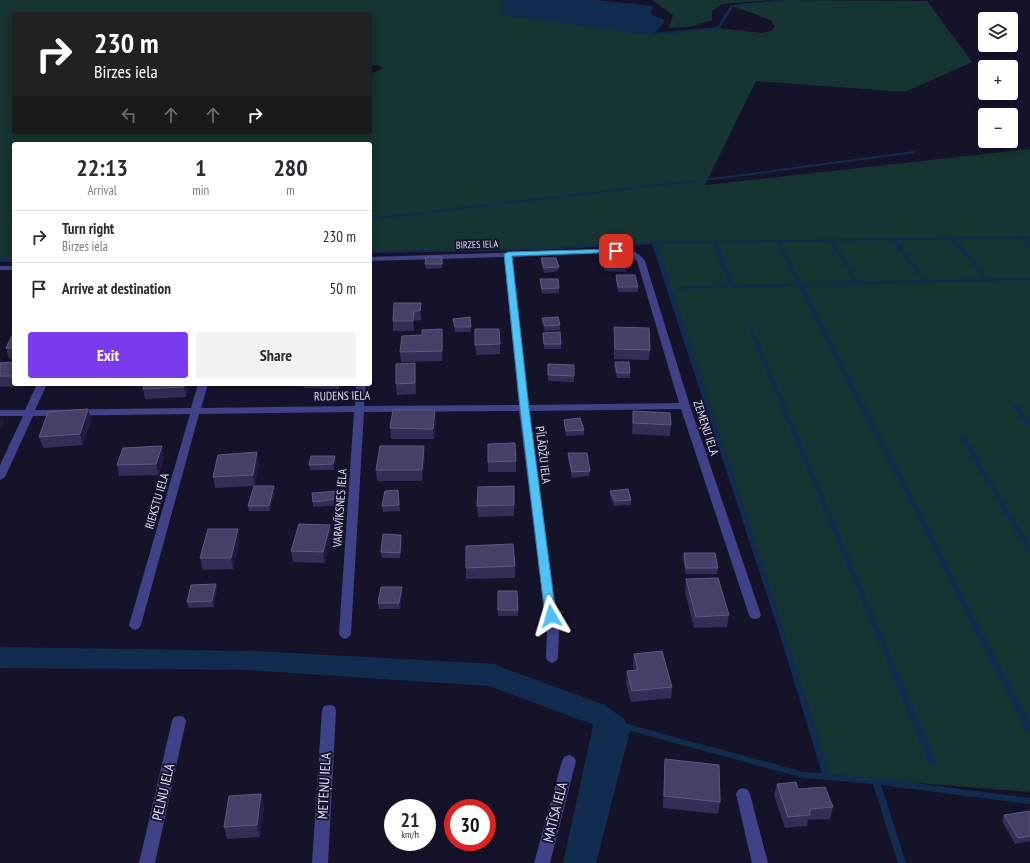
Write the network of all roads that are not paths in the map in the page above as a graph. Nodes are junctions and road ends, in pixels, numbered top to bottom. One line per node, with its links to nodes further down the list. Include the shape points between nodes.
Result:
1 (633, 252): 2 (street, BIRZES IELA); 9 (street, ZEMEŅU IELA, via 642,262)
2 (508, 254): 3 (street, BIRZES IELA); 10 (street, PĪLĀDŽU IELA)
3 (372, 259)
4 (0, 268): 5 (street)
5 (12, 268)
6 (41, 386): 14 (street)
7 (202, 386): 12 (street, RIEKSTU IELA)
8 (361, 386): 11 (street, VARAVĪKSNES IELA)
9 (685, 406): 10 (street, RUDENS IELA); 16 (street, ZEMEŅU IELA)
10 (524, 408): 11 (street, RUDENS IELA); 19 (street, PĪLĀDŽU IELA, via 553,631)
11 (359, 409): 12 (street, RUDENS IELA); 18 (street, VARAVĪKSNES IELA)
12 (196, 411): 14 (street, RUDENS IELA); 17 (street, RIEKSTU IELA)
13 (0, 413): 14 (street, RUDENS IELA)
14 (30, 413): 15 (street)
15 (0, 477)
16 (755, 614)
17 (135, 625)
18 (345, 634)
19 (552, 658)
20 (329, 710): 25 (street, METEŅU IELA)
21 (179, 721): 24 (street, PELNU IELA)
22 (568, 761): 26 (street, MATĪSA IELA)
23 (743, 794): 27 (street)
24 (147, 863)
25 (320, 863)
26 (542, 863)
27 (760, 863)

